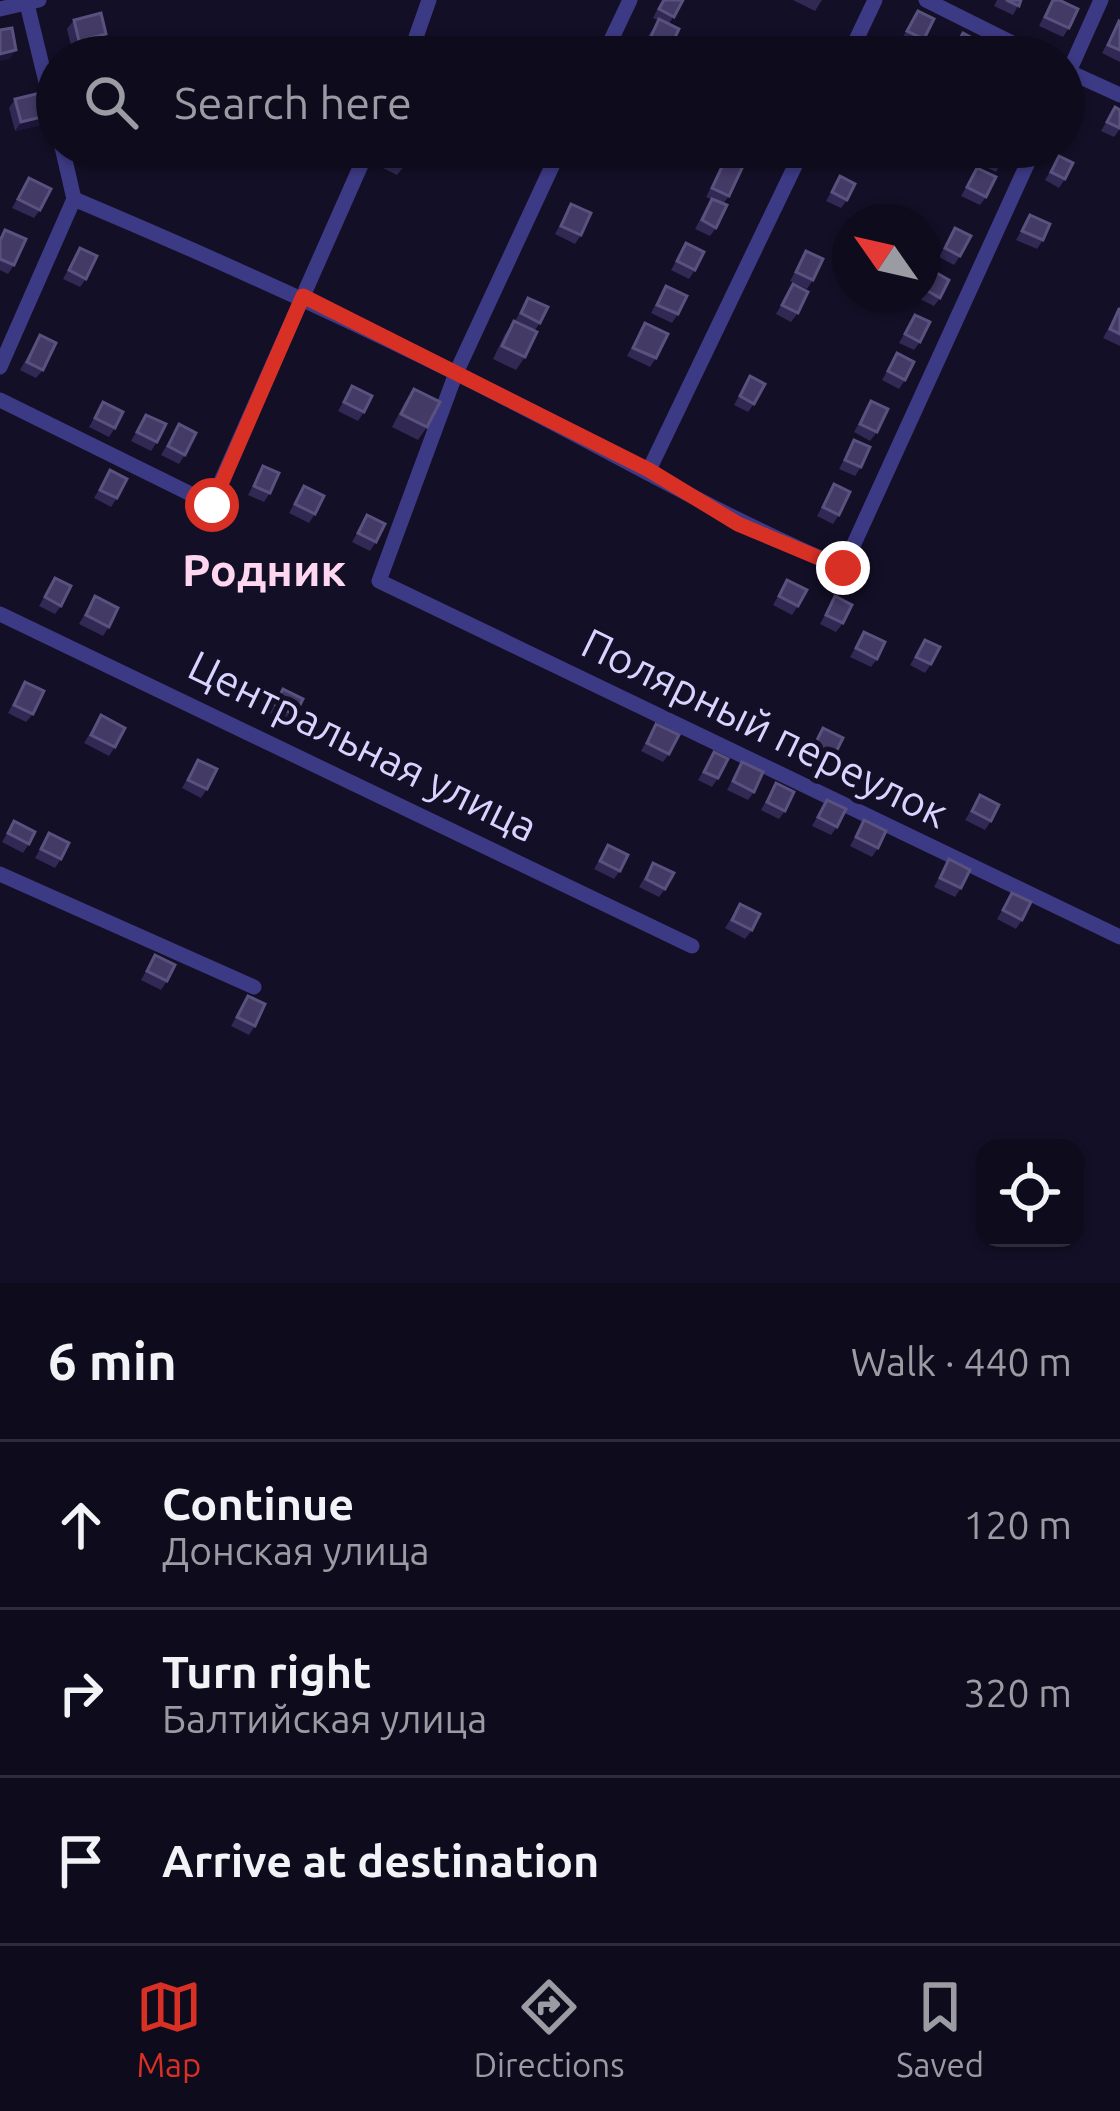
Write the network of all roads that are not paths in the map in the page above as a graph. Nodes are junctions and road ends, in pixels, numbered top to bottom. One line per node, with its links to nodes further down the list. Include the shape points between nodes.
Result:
1 (429, 0): 9 (street)
2 (630, 0): 10 (street)
3 (875, 0): 11 (street)
4 (926, 0): 12 (street)
5 (1101, 0): 13 (street)
6 (31, 1): 7 (street); 8 (street)
7 (0, 9)
8 (38, 36)
9 (416, 36)
10 (613, 36)
11 (858, 36)
12 (998, 36)
13 (1084, 36)
14 (1084, 82): 15 (street)
15 (1120, 95)
16 (67, 168): 21 (street)
17 (360, 168): 22 (street)
18 (552, 168): 24 (street)
19 (794, 168): 26 (street)
20 (1024, 168): 26 (street, via 843,568 738,524)
21 (74, 199): 22 (street); 23 (street)
22 (303, 296): 24 (street); 25 (street, via 212,505)
23 (0, 368)
24 (456, 373): 26 (street); 29 (street, Полярный переулок, via 380,581)
25 (0, 400)
26 (649, 470)
27 (0, 614): 30 (street, Центральная улица)
28 (0, 874): 31 (street)
29 (1120, 937)
30 (692, 946)
31 (254, 987)

